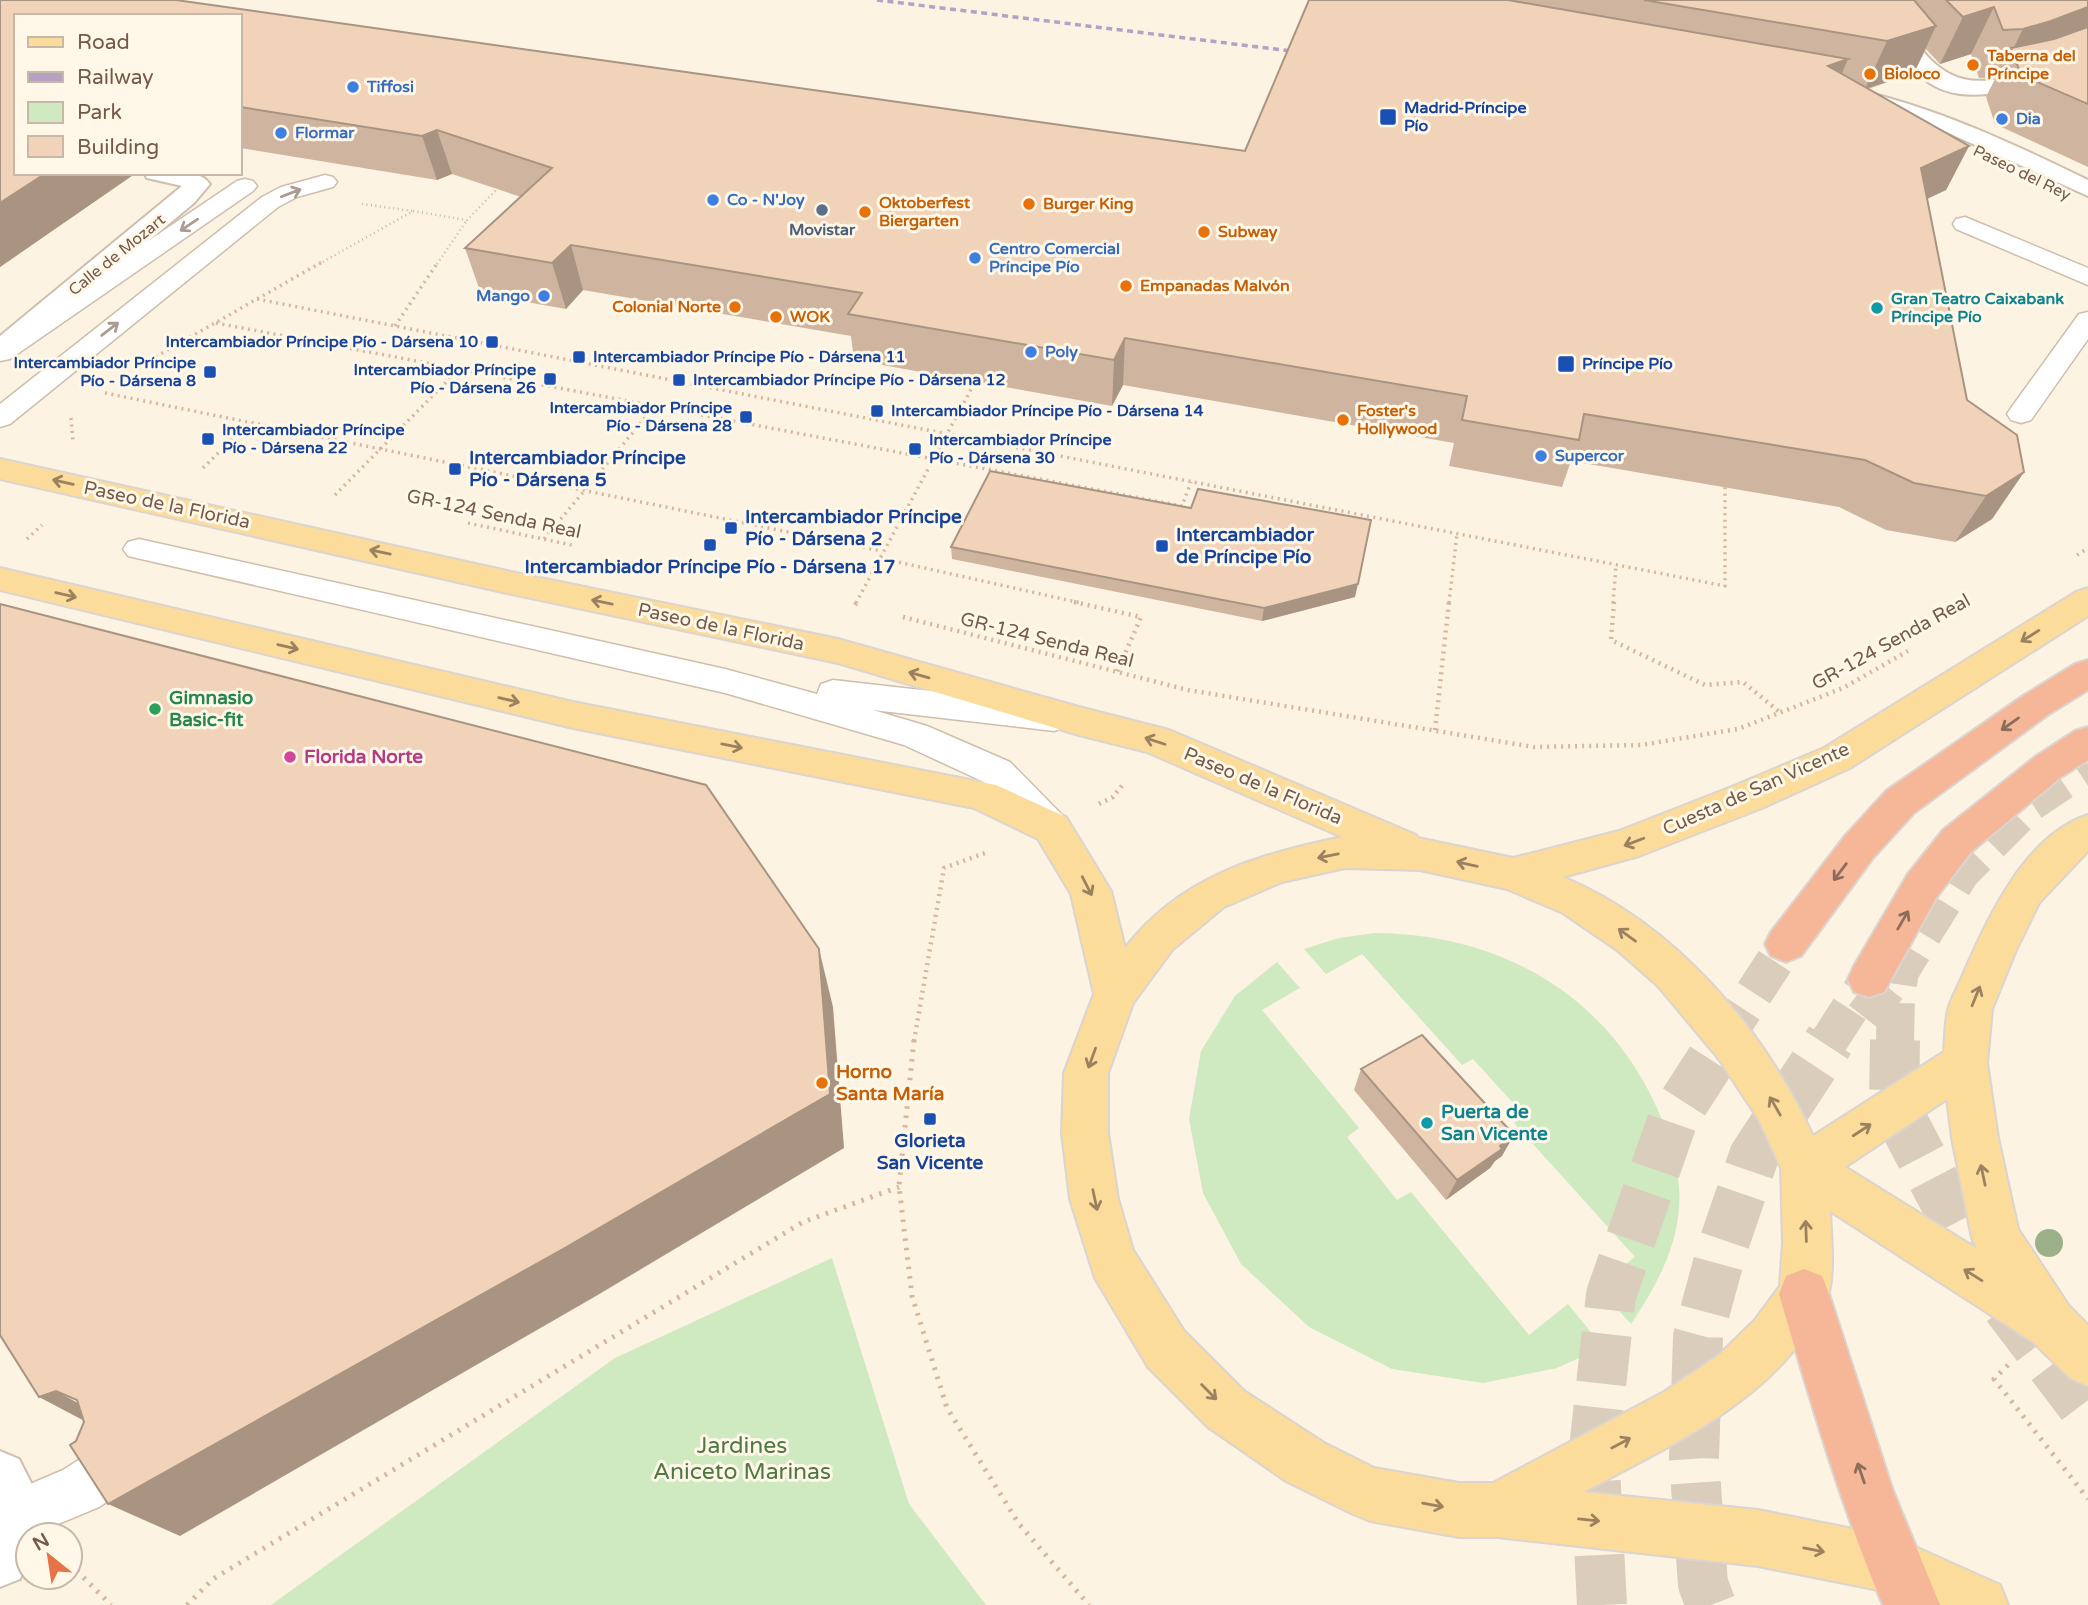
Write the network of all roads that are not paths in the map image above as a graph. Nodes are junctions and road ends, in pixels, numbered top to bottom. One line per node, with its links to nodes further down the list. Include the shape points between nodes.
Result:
1 (1874, 0): 3 (street)
2 (2088, 54): 3 (street, via 2011,83 1985,87 1955,85)
3 (1932, 75): 4 (street, Paseo del Rey, via 1931,91 1942,113)
4 (1961, 128): 8 (street, Paseo del Rey); 9 (street, Paseo del Rey, via 1879,101 1824,92 1935,130)
5 (169, 175): 13 (street, Calle de Mozart, via 198,184)
6 (325, 182): 14 (lane, one-way to 6, via 270,202)
7 (245, 186): 13 (lane, one-way to 13)
8 (2088, 188)
9 (2088, 205)
10 (1965, 224): 11 (lane)
11 (2088, 276)
12 (2088, 320): 15 (lane)
13 (0, 351)
14 (9, 410)
15 (2021, 414)
16 (0, 469): 22 (main road, Paseo de la Florida, one-way to 16, via 838,651)
17 (139, 549): 21 (lane)
18 (0, 579): 24 (main road, one-way to 24, via 573,715 982,795)
19 (2088, 600): 27 (main road, Cuesta de San Vicente, one-way to 27, via 1837,758 1625,845)
20 (2088, 673): 28 (highway, one-way to 28, via 1900,802 1859,847)
21 (725, 681): 22 (lane); 24 (lane, via 915,735 997,772)
22 (1079, 721): 26 (main road, Paseo de la Florida, via 1156,740)
23 (2088, 741): 29 (highway, one-way to 23, via 1922,886 1956,841)
24 (1052, 828): 30 (main road, one-way to 30, via 1091,891)
25 (2088, 830): 31 (main road, one-way to 25, via 1970,1009 2024,891 2066,846)
26 (1420, 854): 27 (main road, one-way to 26); 30 (main road, one-way to 30, via 1345,852 1275,867 1210,895 1157,938)
27 (1513, 874): 32 (main road, one-way to 27, via 1776,1106 1756,1076 1672,973 1632,938 1577,901)
28 (1786, 944)
29 (1870, 979)
30 (1115, 994): 37 (main road, one-way to 37, via 1086,1073 1085,1133 1094,1199 1112,1261 1166,1349 1226,1409 1306,1462 1359,1489 1459,1510)
31 (1965, 1063): 32 (main road, one-way to 31); 34 (main road, one-way to 31, via 1996,1238)
32 (1804, 1168): 33 (main road, one-way to 32); 34 (main road, one-way to 32)
33 (1804, 1294): 37 (main road, one-way to 33, via 1682,1410 1737,1373 1773,1338); 39 (highway, one-way to 33, via 1839,1410)
34 (2051, 1324): 35 (main road)
35 (2088, 1360)
36 (128, 1458): 38 (lane, via 81,1489)
37 (1497, 1510): 39 (main road, one-way to 39, via 1758,1538)
38 (7, 1517)
39 (1903, 1585): 40 (main road)
40 (1980, 1605)

